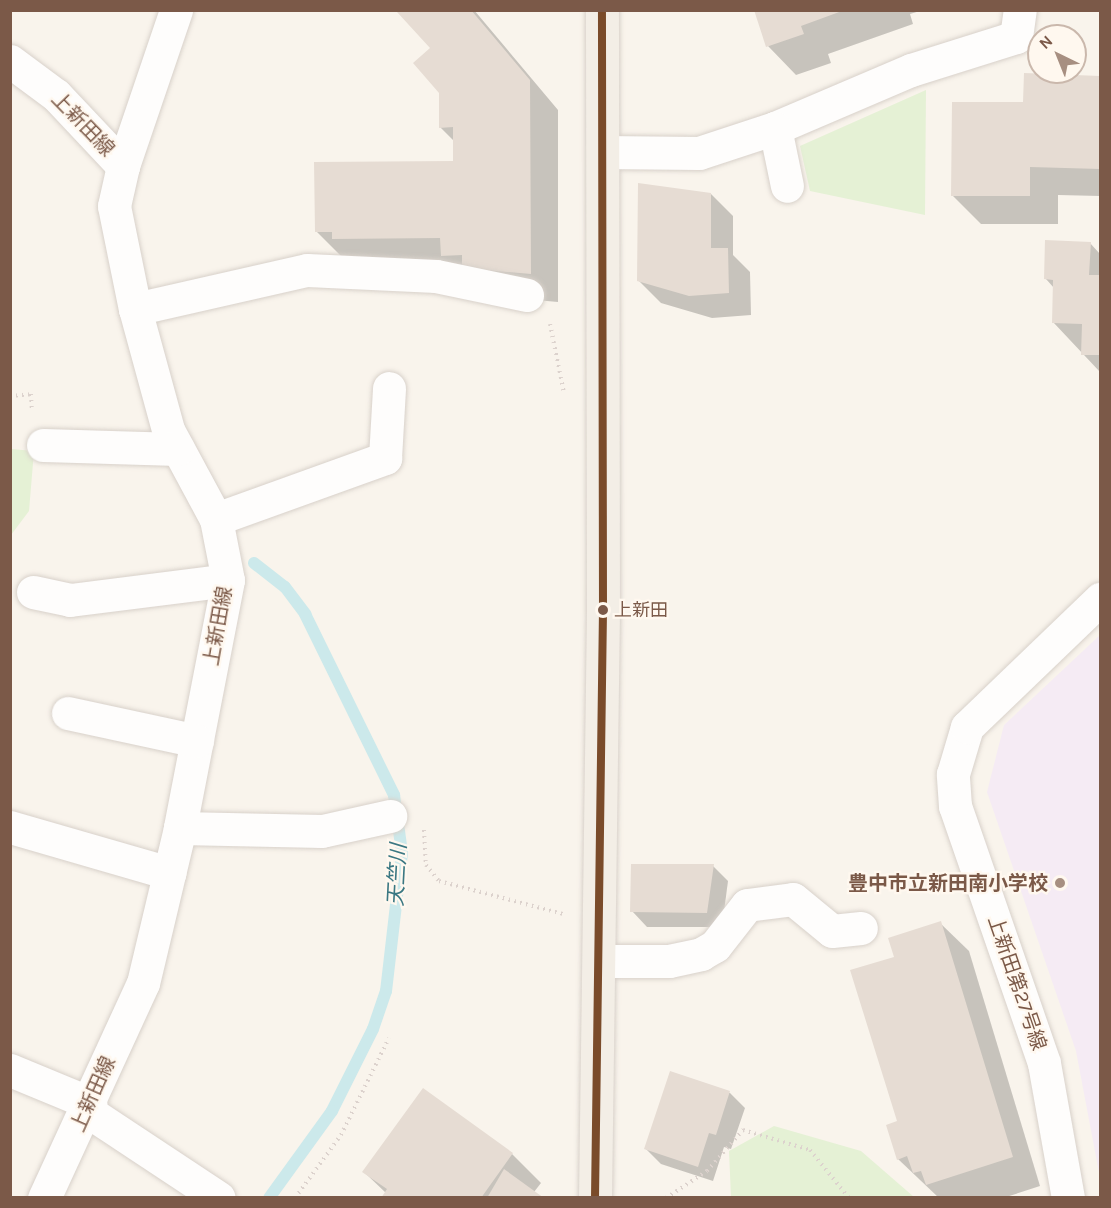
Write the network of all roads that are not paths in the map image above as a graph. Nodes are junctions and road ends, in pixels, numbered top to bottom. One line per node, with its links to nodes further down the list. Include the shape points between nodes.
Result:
1 (176, 10): 7 (street)
2 (602, 10): 6 (main road)
3 (1020, 10): 5 (street, via 1017,37 911,70)
4 (10, 61): 7 (street, 上新田線, via 56,95)
5 (774, 128): 6 (street, via 699,153); 8 (street)
6 (603, 152): 25 (main road)
7 (123, 166): 10 (street, 上新田線, via 114,206)
8 (787, 186)
9 (526, 295): 10 (street, via 436,276 308,270)
10 (135, 309): 13 (street, 上新田線, via 168,430)
11 (389, 388): 14 (street, via 385,458)
12 (43, 445): 13 (street)
13 (178, 449): 14 (street, 上新田線)
14 (216, 519): 15 (street, 上新田線)
15 (228, 580): 16 (street, via 70,600); 19 (street, 上新田線)
16 (33, 591)
17 (1101, 599): 31 (street, 上新田第27号線, via 987,705 962,737 953,774 955,806 1044,1063)
18 (68, 713): 19 (street)
19 (197, 741): 22 (street, 上新田線)
20 (390, 816): 22 (street, via 321,831)
21 (10, 827): 23 (street)
22 (180, 828): 23 (street, 上新田線)
23 (169, 873): 27 (street, 上新田線, via 143,983)
24 (861, 928): 25 (street, via 832,932 793,899 747,905 715,946 701,954 669,961)
25 (599, 961): 30 (main road)
26 (10, 1070): 27 (street)
27 (88, 1106): 28 (street, 上新田線); 29 (street)
28 (44, 1197)
29 (219, 1197)
30 (595, 1197)
31 (1068, 1197)

